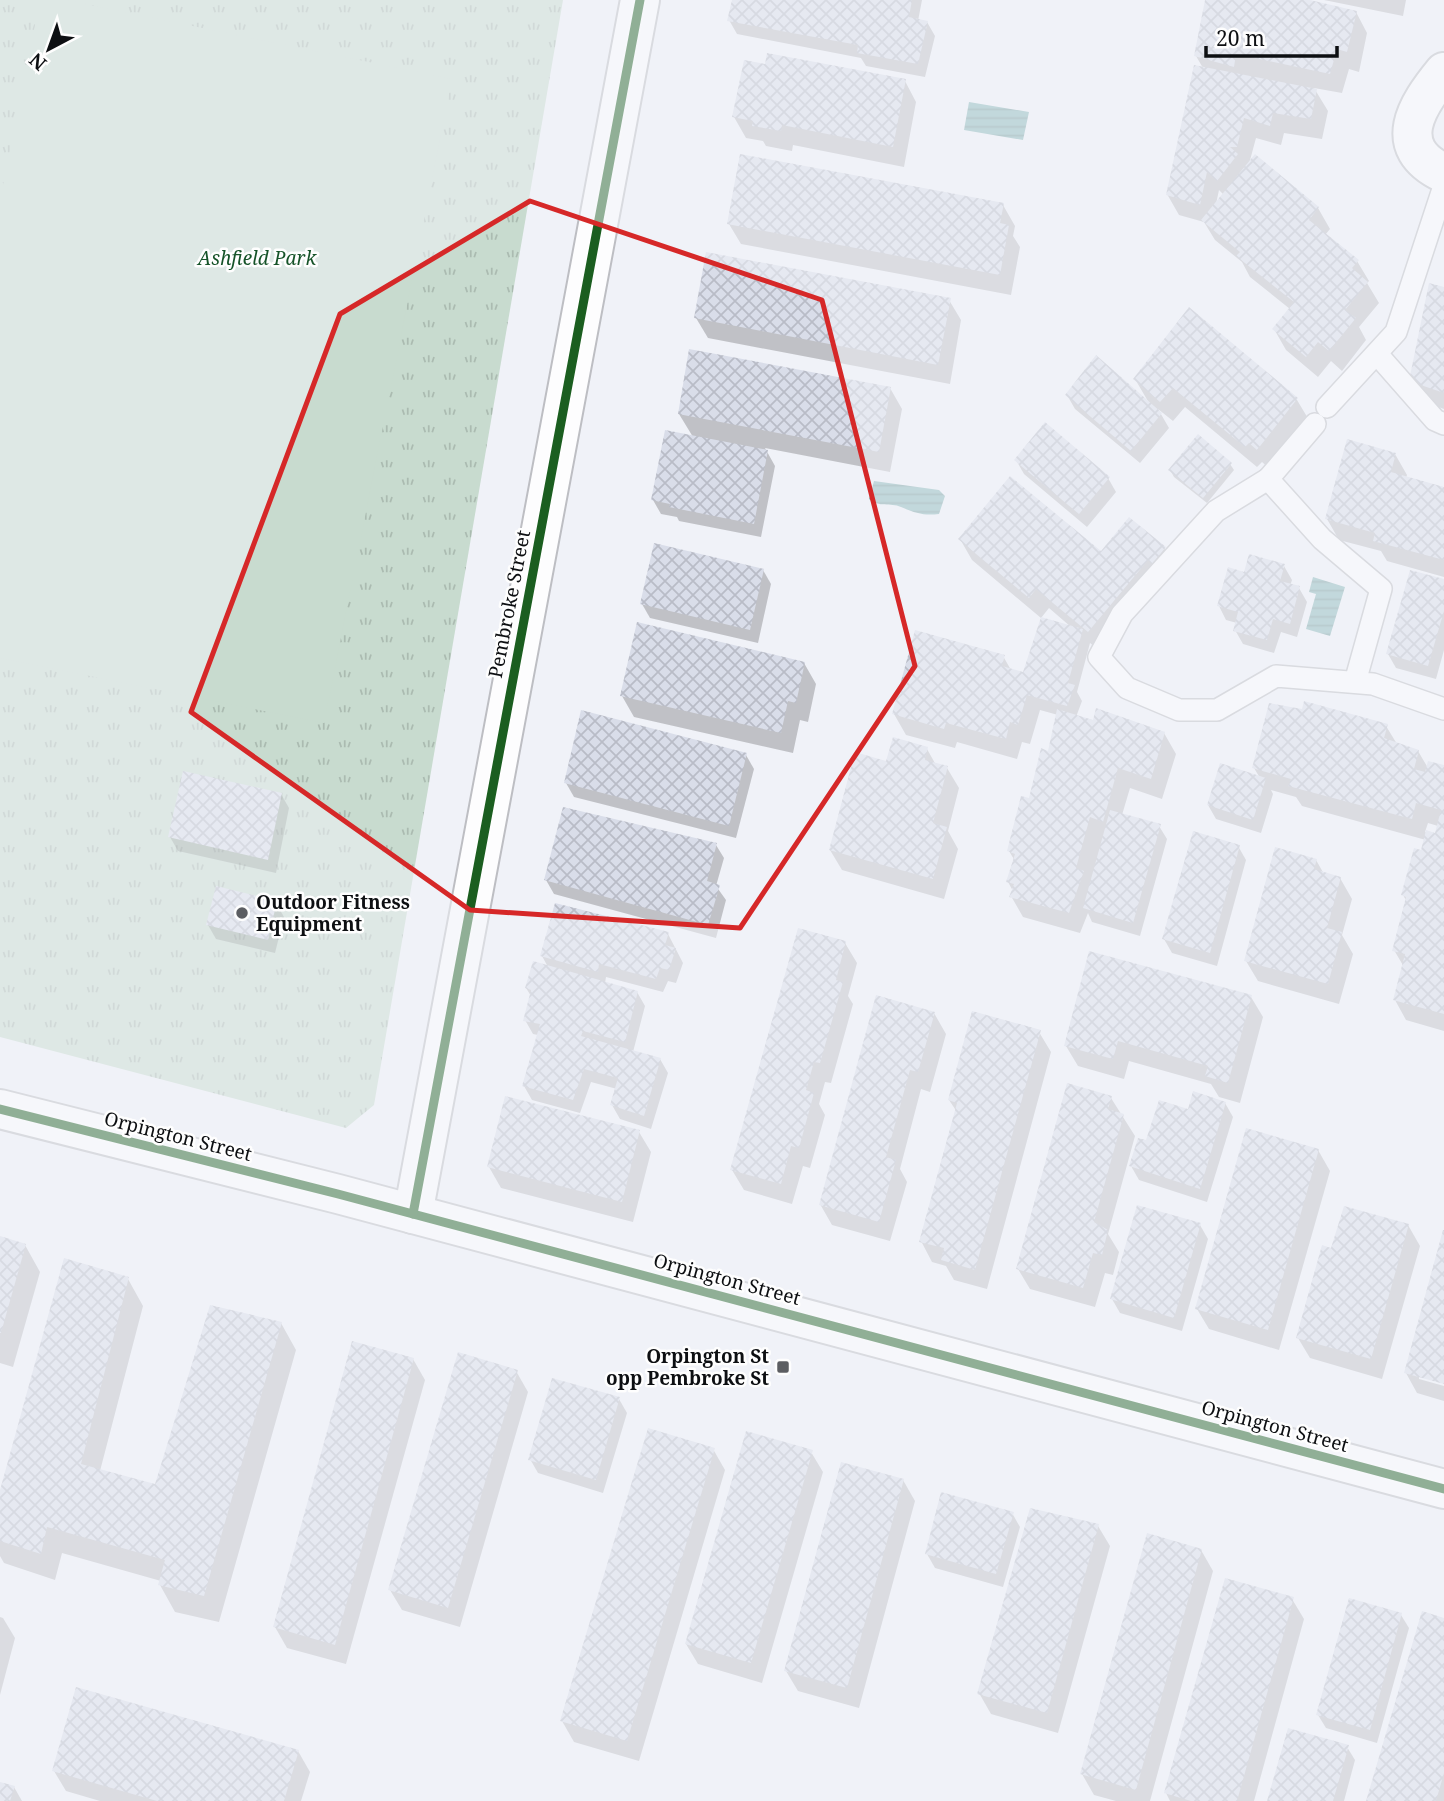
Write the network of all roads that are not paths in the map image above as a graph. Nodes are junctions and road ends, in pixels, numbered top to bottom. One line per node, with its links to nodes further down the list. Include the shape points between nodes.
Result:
1 (640, 0): 11 (street, Pembroke Street)
2 (1444, 72): 3 (street, via 1422,100 1412,125 1418,150)
3 (1444, 173)
4 (1444, 186): 5 (lane, via 1396,332)
5 (1377, 354): 6 (lane, via 1435,420); 7 (lane)
6 (1444, 424)
7 (1268, 479): 8 (lane, via 1322,539 1381,589); 8 (lane, via 1216,511 1122,614 1099,657 1127,688 1179,710 1217,710 1276,676)
8 (1354, 682): 9 (lane, via 1373,684)
9 (1444, 709)
10 (0, 1109): 11 (street, Orpington Street)
11 (413, 1214): 12 (street, Orpington Street)
12 (1444, 1489)

